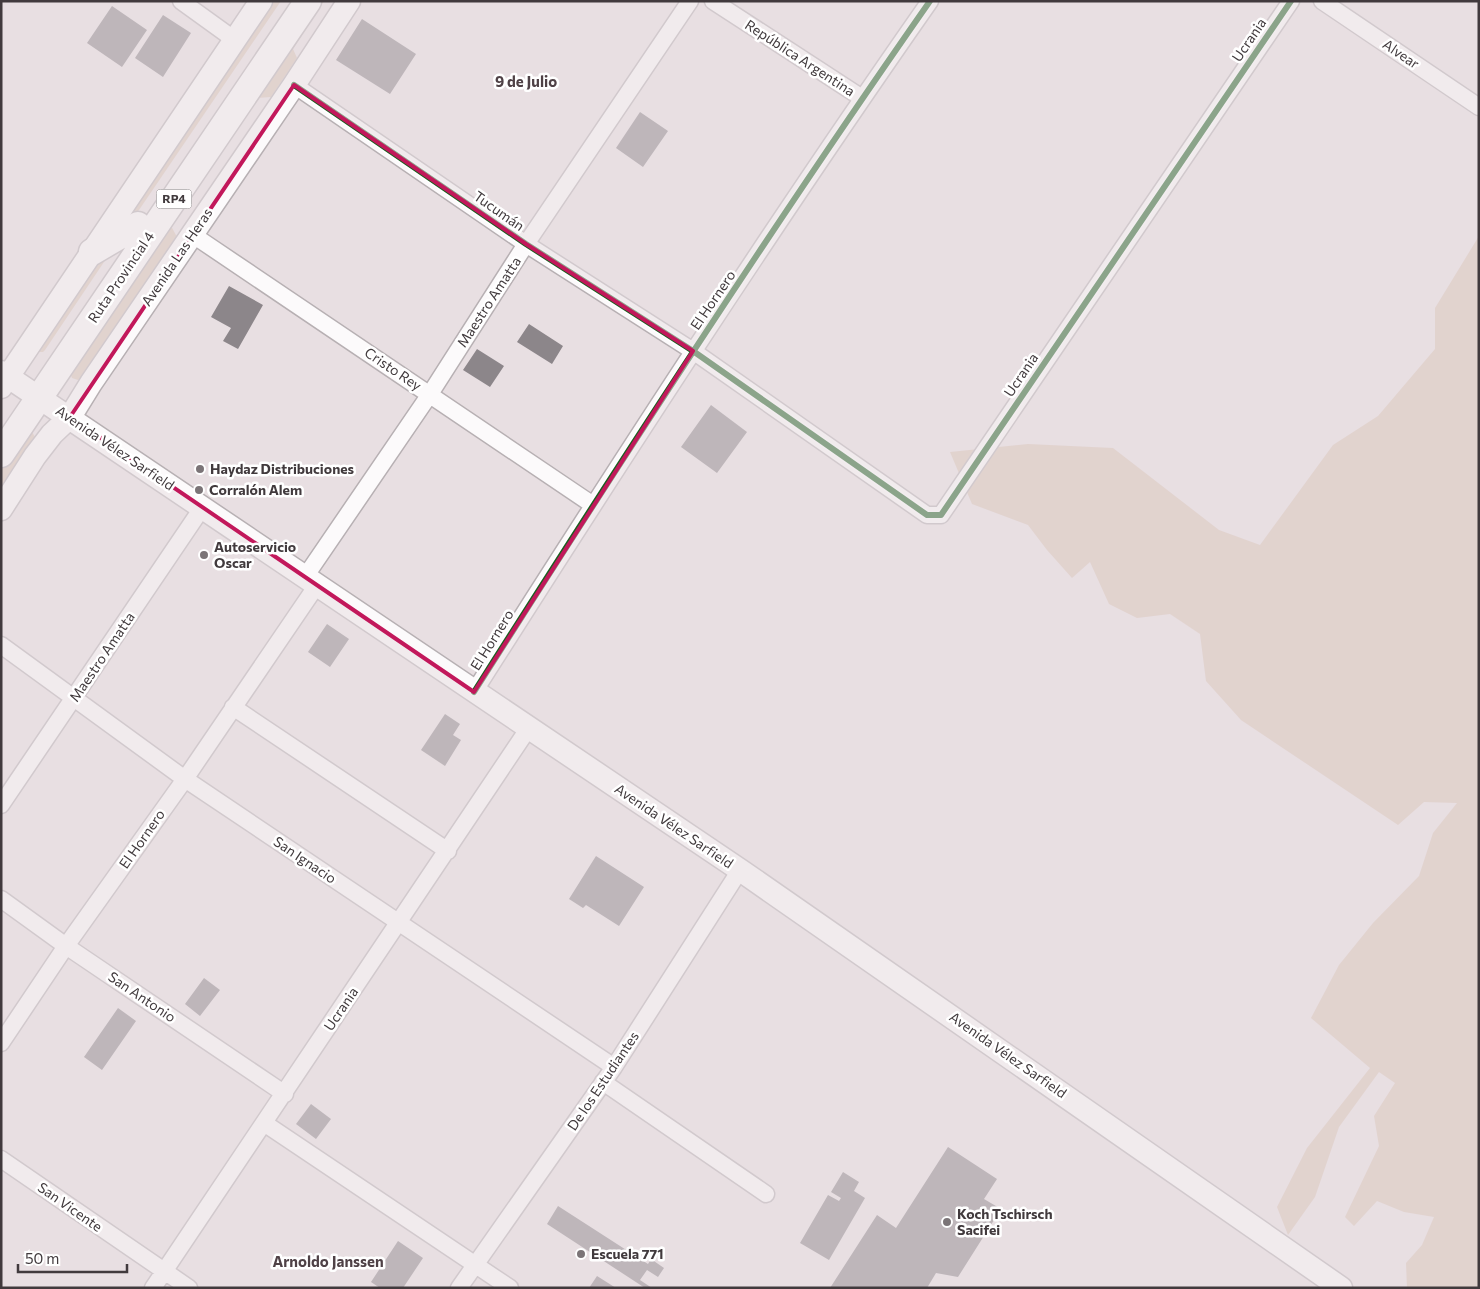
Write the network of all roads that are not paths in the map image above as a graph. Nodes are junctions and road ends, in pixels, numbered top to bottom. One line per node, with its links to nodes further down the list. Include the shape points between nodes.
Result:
1 (181, 1): 11 (street)
2 (261, 1): 11 (main road)
3 (289, 1): 15 (main road, Ruta Provincial 4 / RP4)
4 (308, 1): 20 (main road, Ruta Provincial 4 / RP4)
5 (349, 1): 12 (main road, Avenida Las Heras)
6 (690, 1): 17 (street, Maestro Amatta)
7 (713, 1): 13 (street, República Argentina)
8 (930, 1): 13 (street, El Hornero)
9 (1291, 1): 19 (street, Ucrania, via 941,515 927,516)
10 (1322, 1): 14 (street, Alvear)
11 (235, 40): 18 (main road)
12 (294, 85): 16 (main road, Avenida Las Heras); 17 (street, Tucumán)
13 (862, 98): 19 (street, El Hornero)
14 (1479, 107)
15 (138, 225): 18 (main road); 20 (main road, Ruta Provincial 4 / RP4)
16 (193, 235): 21 (street, Cristo Rey); 22 (main road, Avenida Las Heras)
17 (526, 244): 19 (street, Tucumán); 21 (street, Maestro Amatta)
18 (92, 252): 20 (main road)
19 (693, 351): 25 (street, El Hornero)
20 (15, 384): 22 (main road, Avenida Vélez Sarfield); 23 (main road, Ruta Provincial 4 / RP4); 24 (main road, Ruta Provincial 4 / RP4)
21 (430, 394): 25 (street, Cristo Rey); 28 (street, Maestro Amatta)
22 (70, 417): 26 (main road, Avenida Vélez Sarfield); 27 (main road, Avenida Las Heras, via 52,434)
23 (1, 427)
24 (1, 454)
25 (593, 505): 30 (street, El Hornero)
26 (202, 508): 28 (main road, Avenida Vélez Sarfield); 31 (street, Maestro Amatta)
27 (1, 509)
28 (311, 581): 30 (main road, Avenida Vélez Sarfield); 32 (street, El Hornero)
29 (1, 645): 31 (street, San Ignacio)
30 (474, 692): 33 (main road, Avenida Vélez Sarfield)
31 (74, 698): 34 (street, San Ignacio); 35 (street, Maestro Amatta)
32 (233, 707): 34 (street, El Hornero); 36 (street)
33 (528, 729): 36 (street, Ucrania); 37 (main road, Avenida Vélez Sarfield)
34 (185, 779): 39 (street, San Ignacio); 40 (street, El Hornero)
35 (1, 806)
36 (448, 851): 39 (street, Ucrania)
37 (740, 870): 42 (street, De los Estudiantes); 54 (main road, Avenida Vélez Sarfield)
38 (1, 899): 40 (street, San Antonio)
39 (398, 923): 42 (street, San Ignacio); 44 (street, Ucrania)
40 (66, 946): 41 (street, El Hornero); 44 (street, San Antonio)
41 (1, 1043)
42 (614, 1067): 43 (street, De los Estudiantes)
43 (603, 1082): 47 (street); 48 (street, De los Estudiantes)
44 (284, 1094): 45 (street, Ucrania)
45 (264, 1123): 48 (street); 49 (street, Ucrania)
46 (1, 1159): 49 (street, San Vicente)
47 (766, 1194)
48 (476, 1265): 52 (street, De los Estudiantes); 53 (street)
49 (163, 1271): 50 (street, Ucrania); 51 (street, San Vicente)
50 (153, 1288)
51 (188, 1288)
52 (459, 1288)
53 (510, 1288)
54 (1341, 1288)

